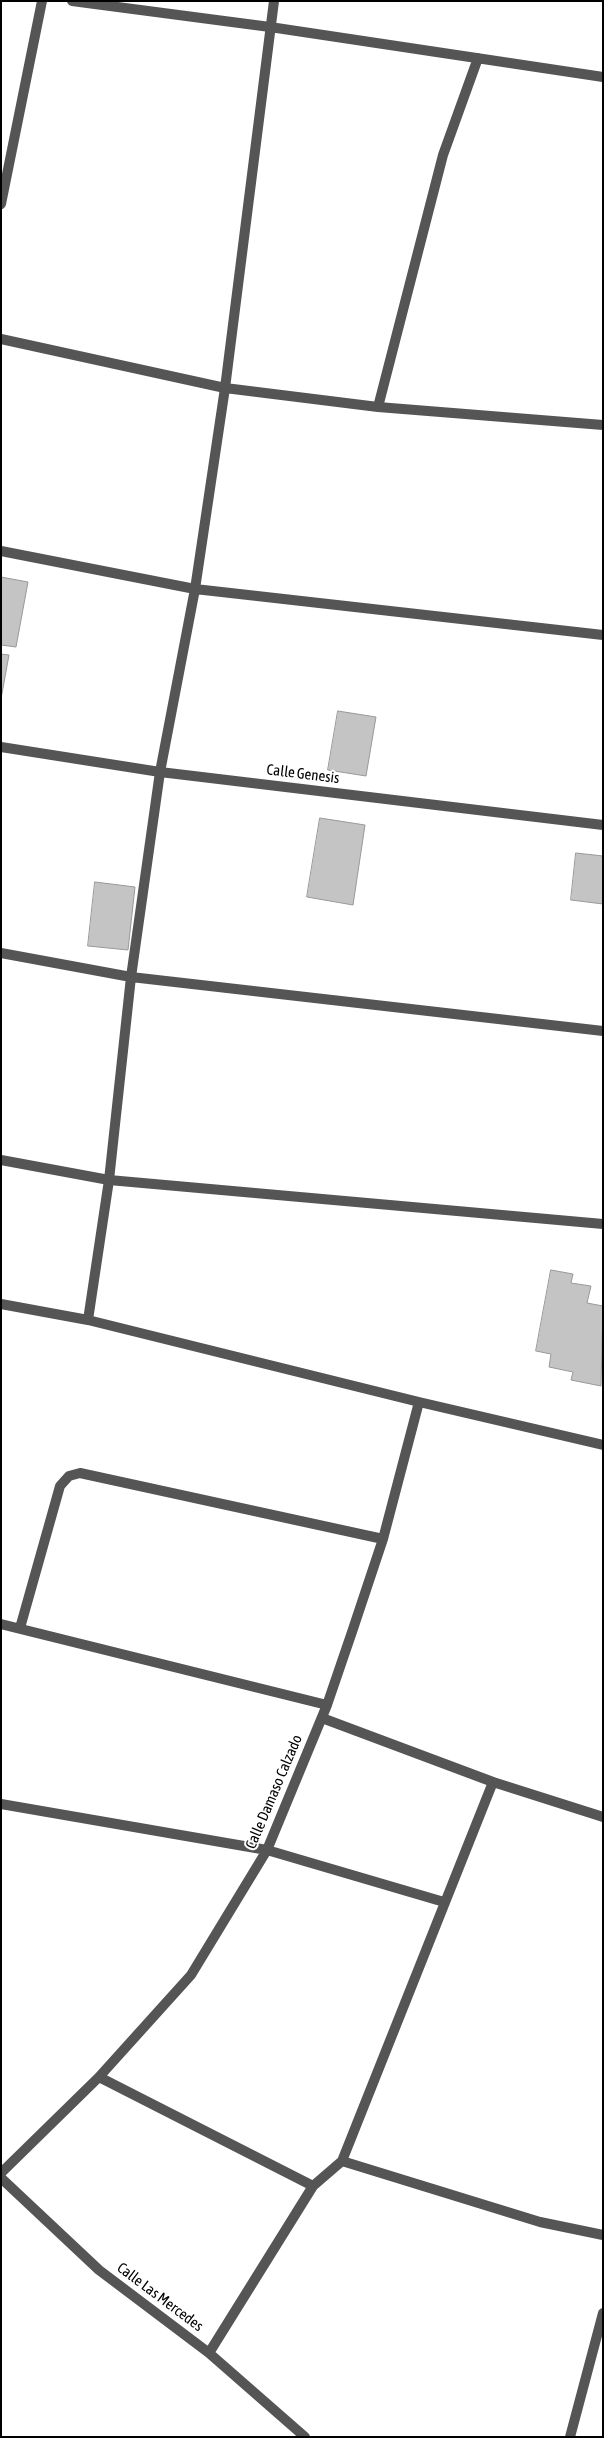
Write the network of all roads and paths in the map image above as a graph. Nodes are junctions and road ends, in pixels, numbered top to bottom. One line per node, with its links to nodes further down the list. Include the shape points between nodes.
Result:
1 (42, 1): 7 (street)
2 (72, 1): 4 (street)
3 (274, 1): 4 (street)
4 (270, 27): 5 (street); 9 (street, via 248,224)
5 (478, 58): 6 (street); 10 (street, via 443,155)
6 (603, 77)
7 (1, 204)
8 (1, 339): 9 (street)
9 (225, 388): 10 (street); 13 (street)
10 (378, 407): 11 (street)
11 (603, 425)
12 (1, 551): 13 (street)
13 (195, 588): 14 (street); 16 (street)
14 (603, 635)
15 (1, 747): 16 (street, Calle Genesis)
16 (160, 772): 17 (street, Calle Genesis); 19 (street)
17 (603, 825)
18 (1, 954): 19 (street)
19 (131, 977): 20 (street); 22 (street)
20 (603, 1031)
21 (1, 1160): 22 (street)
22 (109, 1180): 23 (street); 25 (street)
23 (603, 1224)
24 (1, 1304): 25 (street)
25 (88, 1320): 26 (street)
26 (419, 1402): 27 (street); 28 (street, Calle Damaso Calzado)
27 (603, 1445)
28 (383, 1539): 30 (street, via 80,1473 69,1476 60,1486); 31 (street, Calle Damaso Calzado)
29 (1, 1624): 30 (street)
30 (20, 1628): 31 (street)
31 (327, 1705): 32 (street, Calle Damaso Calzado)
32 (322, 1718): 33 (street); 36 (street, Calle Damaso Calzado)
33 (493, 1782): 35 (street); 37 (street)
34 (1, 1804): 36 (street)
35 (603, 1818)
36 (267, 1850): 37 (street); 38 (street, Calle Damaso Calzado, via 191,1975)
37 (444, 1902): 39 (street)
38 (99, 2077): 40 (street, Calle Damaso Calzado); 42 (street)
39 (342, 2161): 42 (street); 43 (street, via 540,2222)
40 (1, 2173)
41 (1, 2178): 45 (street, Calle Las Mercedes, via 99,2270)
42 (313, 2186): 45 (street)
43 (603, 2235)
44 (603, 2313): 47 (street)
45 (209, 2353): 46 (street, Calle Las Mercedes)
46 (305, 2437)
47 (570, 2437)

